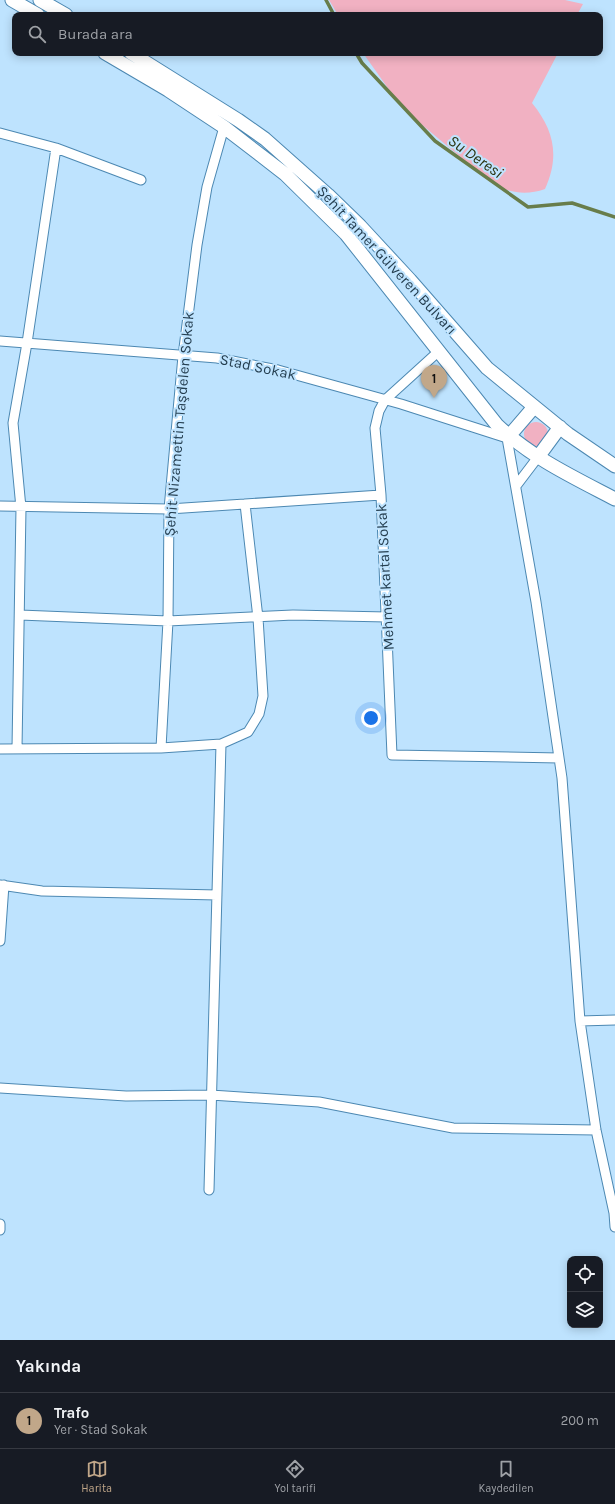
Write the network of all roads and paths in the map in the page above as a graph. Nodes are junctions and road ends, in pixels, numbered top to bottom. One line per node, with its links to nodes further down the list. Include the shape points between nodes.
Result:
1 (12, 0): 3 (main road)
2 (40, 0): 4 (main road)
3 (33, 12)
4 (61, 12)
5 (110, 56): 7 (main road, Şehit Tamer Gülveren Bulvarı)
6 (136, 56): 16 (main road, Şehit Tamer Gülveren Bulvarı, via 265,139 360,226 487,368)
7 (224, 127): 13 (main road, Şehit Tamer Gülveren Bulvarı, via 285,174 346,234); 14 (street, Şehit Nizamettin Taşdelen Sokak, via 200,230)
8 (0, 133): 9 (street)
9 (56, 148): 10 (street); 12 (street)
10 (141, 180)
11 (0, 341): 12 (street, Stad Sokak)
12 (27, 343): 14 (street, Stad Sokak); 26 (street, via 13,423)
13 (439, 351): 15 (street); 18 (main road, Şehit Tamer Gülveren Bulvarı)
14 (183, 356): 15 (street, Stad Sokak, via 217,358 278,370); 27 (street, Şehit Nizamettin Taşdelen Sokak)
15 (385, 400): 18 (street, Stad Sokak); 22 (street, Mehmet kartal Sokak, via 375,428)
16 (534, 407): 17 (main road, Şehit Tamer Gülveren Bulvarı); 18 (main road)
17 (560, 427): 19 (main road); 20 (main road, Şehit Tamer Gülveren Bulvarı)
18 (508, 437): 19 (main road, Şehit Tamer Gülveren Bulvarı); 21 (street)
19 (538, 457): 21 (street); 23 (main road, Şehit Tamer Gülveren Bulvarı)
20 (615, 466)
21 (516, 486): 36 (street)
22 (381, 495): 24 (street); 29 (street, Mehmet kartal Sokak)
23 (615, 499)
24 (245, 504): 27 (street); 30 (street)
25 (0, 506): 26 (street)
26 (21, 508): 27 (street); 28 (street)
27 (169, 509): 31 (street, Şehit Nizamettin Taşdelen Sokak)
28 (20, 615): 31 (street); 33 (street)
29 (387, 617): 30 (street, via 293,615); 36 (street, Mehmet kartal Sokak, via 392,755)
30 (258, 618): 31 (street); 32 (street, via 263,696 259,714 248,732)
31 (168, 621): 34 (street, Şehit Nizamettin Taşdelen Sokak)
32 (221, 744): 34 (street); 38 (street)
33 (17, 748): 34 (street); 35 (street)
34 (161, 748)
35 (0, 749)
36 (560, 758): 41 (street)
37 (2, 885): 38 (street, via 42,891); 39 (street)
38 (217, 895): 43 (street)
39 (0, 941)
40 (615, 1020): 41 (street)
41 (580, 1021): 44 (street)
42 (0, 1088): 43 (street, via 137,1096)
43 (211, 1095): 44 (street, via 319,1102 453,1128); 45 (street)
44 (596, 1130): 47 (street)
45 (209, 1190)
46 (0, 1224): 48 (street)
47 (615, 1227)
48 (0, 1230)

